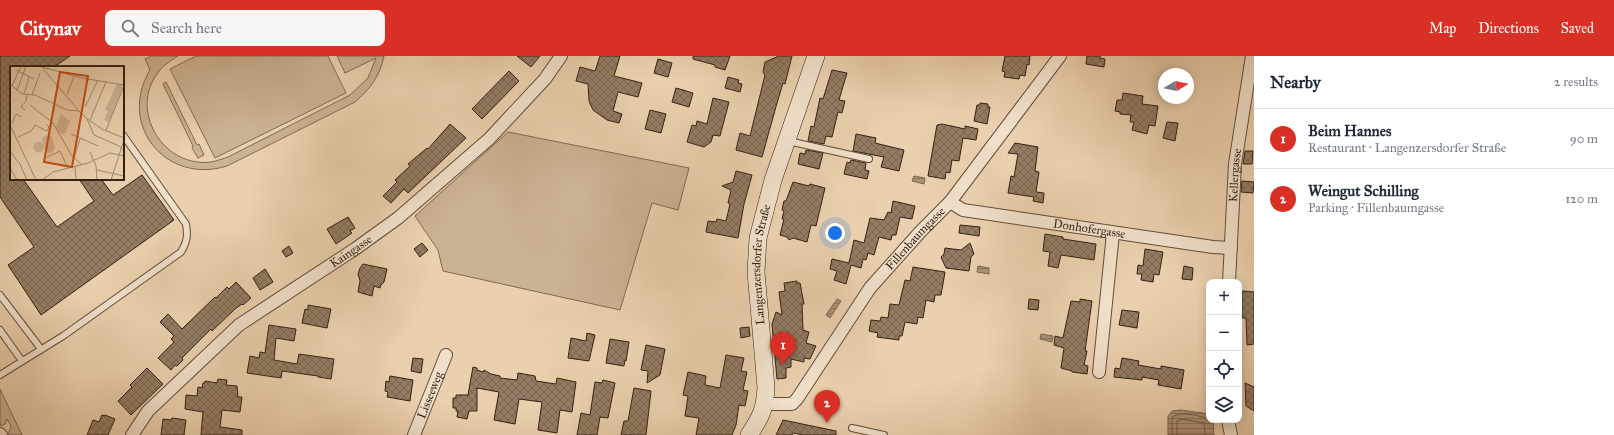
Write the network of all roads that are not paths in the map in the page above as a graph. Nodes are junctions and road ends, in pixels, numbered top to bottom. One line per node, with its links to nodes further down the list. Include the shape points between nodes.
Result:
1 (561, 56): 22 (street, Kaingasse, via 545,79 489,139 398,218 355,250 239,325 148,411)
2 (816, 56): 6 (main road, Langenzersdorfer Straße)
3 (1060, 56): 8 (street, Fillenbaumgasse)
4 (1252, 56): 10 (street, Kellergasse, via 1235,164)
5 (124, 136): 14 (lane, via 186,224 186,242 181,252)
6 (787, 140): 7 (lane); 19 (main road, Langenzersdorfer Straße, via 767,200 756,256)
7 (869, 159)
8 (950, 202): 9 (street, Donhofergasse, via 963,210); 19 (street, Fillenbaumgasse, via 870,288 797,399 792,404)
9 (1113, 233): 10 (street, Donhofergasse); 17 (street)
10 (1231, 248): 11 (street, Kellergasse)
11 (1229, 279)
12 (0, 295): 14 (lane)
13 (0, 330): 16 (lane)
14 (41, 350): 16 (lane)
15 (446, 356): 23 (street, Lisseeweg)
16 (22, 362): 18 (lane)
17 (1099, 372)
18 (0, 375)
19 (766, 404): 24 (main road, Langenzersdorfer Straße)
20 (1229, 423): 26 (street)
21 (852, 428): 25 (lane)
22 (132, 435)
23 (414, 435)
24 (749, 435)
25 (884, 435)
26 (1231, 435)

